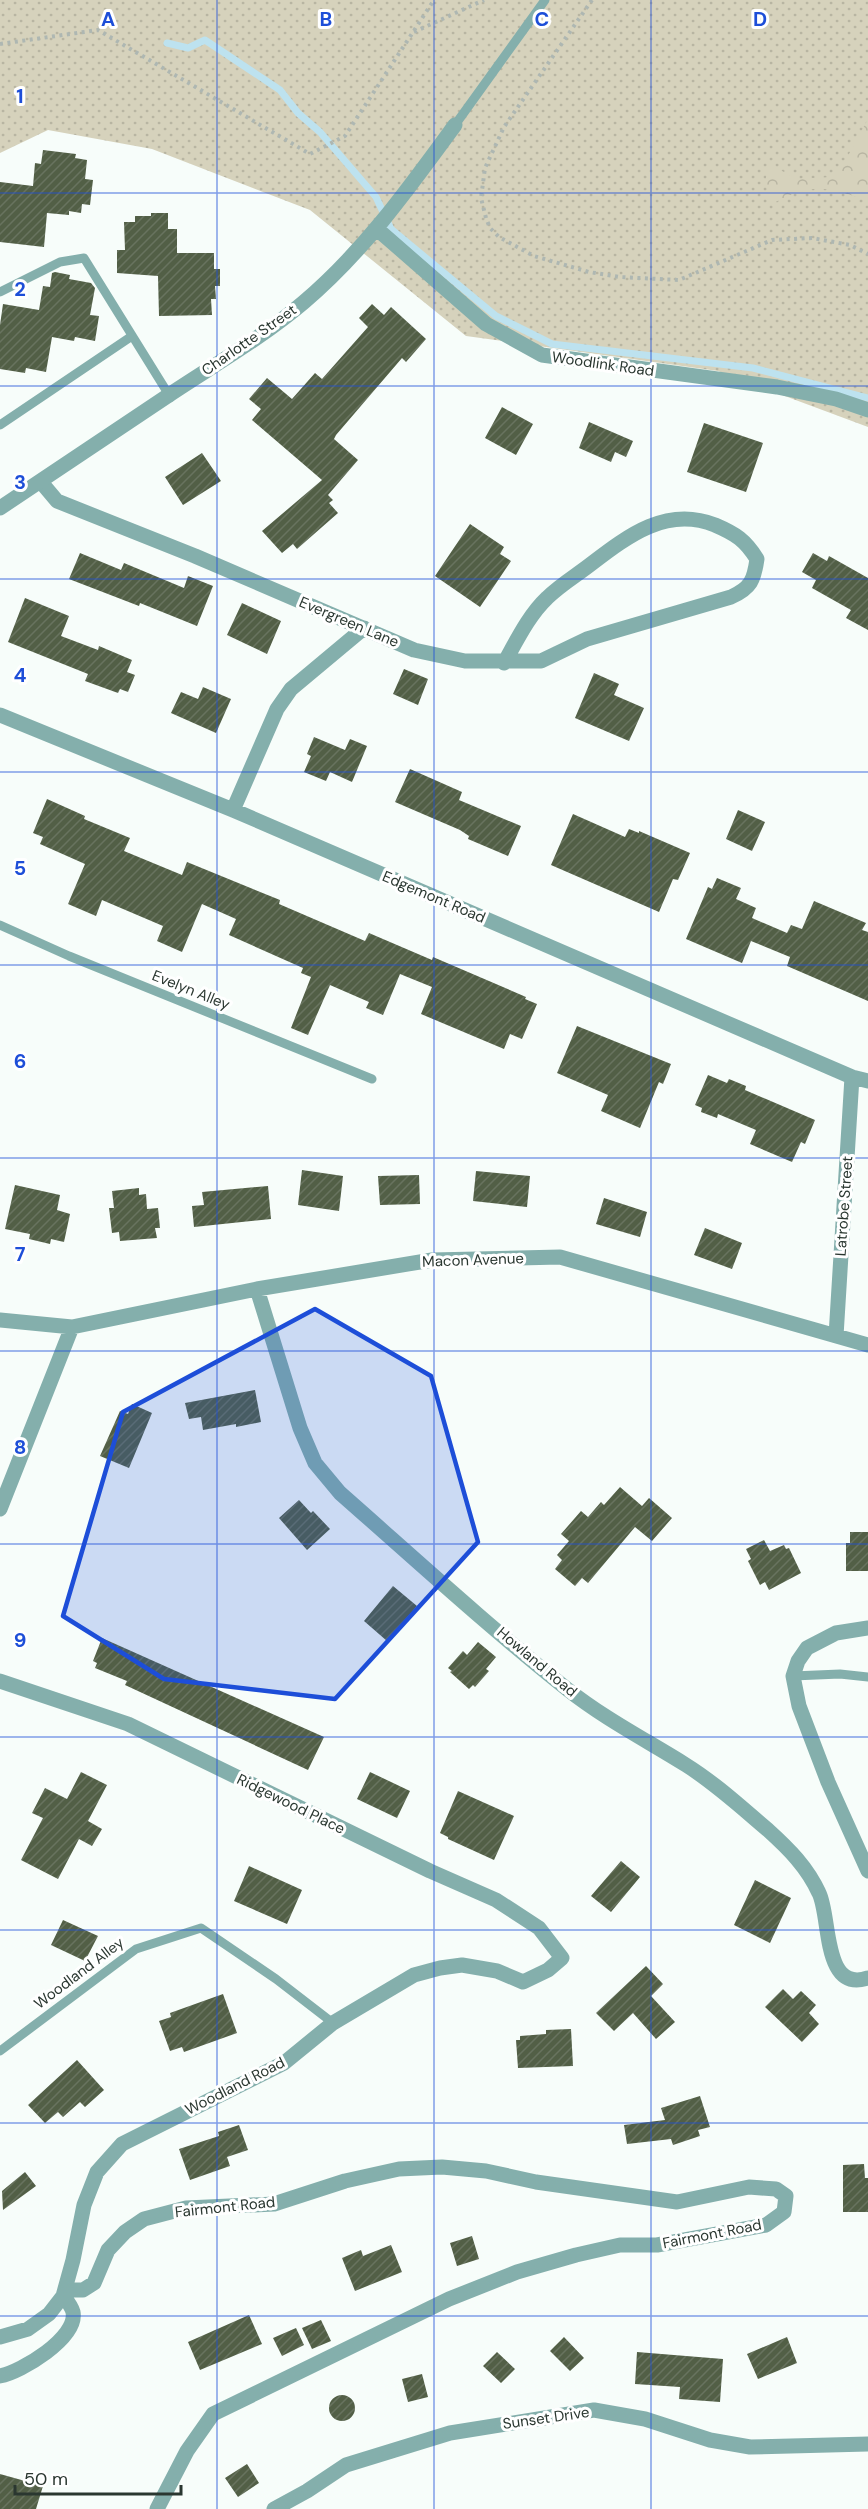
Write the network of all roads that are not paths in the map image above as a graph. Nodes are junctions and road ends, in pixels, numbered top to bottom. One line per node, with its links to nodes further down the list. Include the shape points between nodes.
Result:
1 (545, 0): 2 (lane)
2 (455, 125): 3 (street, Charlotte Street)
3 (377, 229): 6 (street, Charlotte Street, via 304,301); 7 (street, Woodlink Road, via 486,324 542,355 777,387)
4 (0, 292): 5 (lane, via 60,262 84,258)
5 (132, 336): 6 (lane); 8 (lane)
6 (169, 395): 9 (street, Charlotte Street)
7 (868, 410)
8 (0, 425)
9 (41, 482): 10 (street, Charlotte Street); 11 (street, Evergreen Lane, via 57,501)
10 (0, 508)
11 (364, 628): 12 (street, Evergreen Lane, via 414,650 465,661); 14 (street, via 291,690 277,709)
12 (504, 663): 12 (street, Evergreen Lane, via 547,598 639,531 662,521 701,520 745,541 757,559 755,574 746,590 732,597 587,639 541,661)
13 (0, 715): 14 (street, Edgemont Road)
14 (233, 810): 16 (street, Edgemont Road)
15 (0, 926): 17 (lane, Evelyn Alley)
16 (852, 1077): 18 (street, Edgemont Road); 22 (street, Latrobe Street)
17 (372, 1079)
18 (868, 1081)
19 (258, 1289): 21 (street, Macon Avenue); 22 (street, Macon Avenue, via 432,1260 560,1257); 31 (street, Howland Road, via 300,1428 315,1463 340,1493 568,1690 616,1724 689,1766 793,1852 820,1895 836,1969 848,1978)
20 (0, 1320): 21 (street, Macon Avenue)
21 (72, 1327): 24 (street)
22 (836, 1336): 23 (street, Macon Avenue)
23 (868, 1345)
24 (0, 1509)
25 (868, 1628): 26 (street, via 836,1633 813,1644 798,1661)
26 (793, 1676): 27 (lane); 29 (street, via 799,1706 828,1782)
27 (868, 1677)
28 (0, 1681): 30 (street, Ridgewood Place, via 128,1724 496,1900 539,1928)
29 (868, 1871)
30 (562, 1958): 32 (street, Woodland Road, via 523,1982 474,1967 440,1968 414,1976)
31 (868, 1978)
32 (333, 2023): 33 (lane, Woodland Alley, via 201,1928 136,1949); 34 (street, Woodland Road, via 284,2063 122,2144 98,2172 84,2205)
33 (0, 2051)
34 (64, 2293): 35 (street, Woodland Road, via 49,2314 28,2329); 36 (street, via 73,2313 72,2324 63,2337 41,2356); 38 (street, Fairmont Road, via 83,2290 94,2283 108,2250 124,2232 144,2219 186,2208 274,2204 345,2181 399,2169 486,2171 677,2202 749,2187 776,2189 786,2196 784,2212 766,2225 657,2245 620,2245 517,2272 449,2300 213,2414 187,2451)
35 (0, 2337)
36 (0, 2376)
37 (868, 2444): 39 (street, Sunset Drive, via 750,2447 710,2440 645,2419 594,2410 450,2433 346,2465)
38 (157, 2509)
39 (274, 2509)

